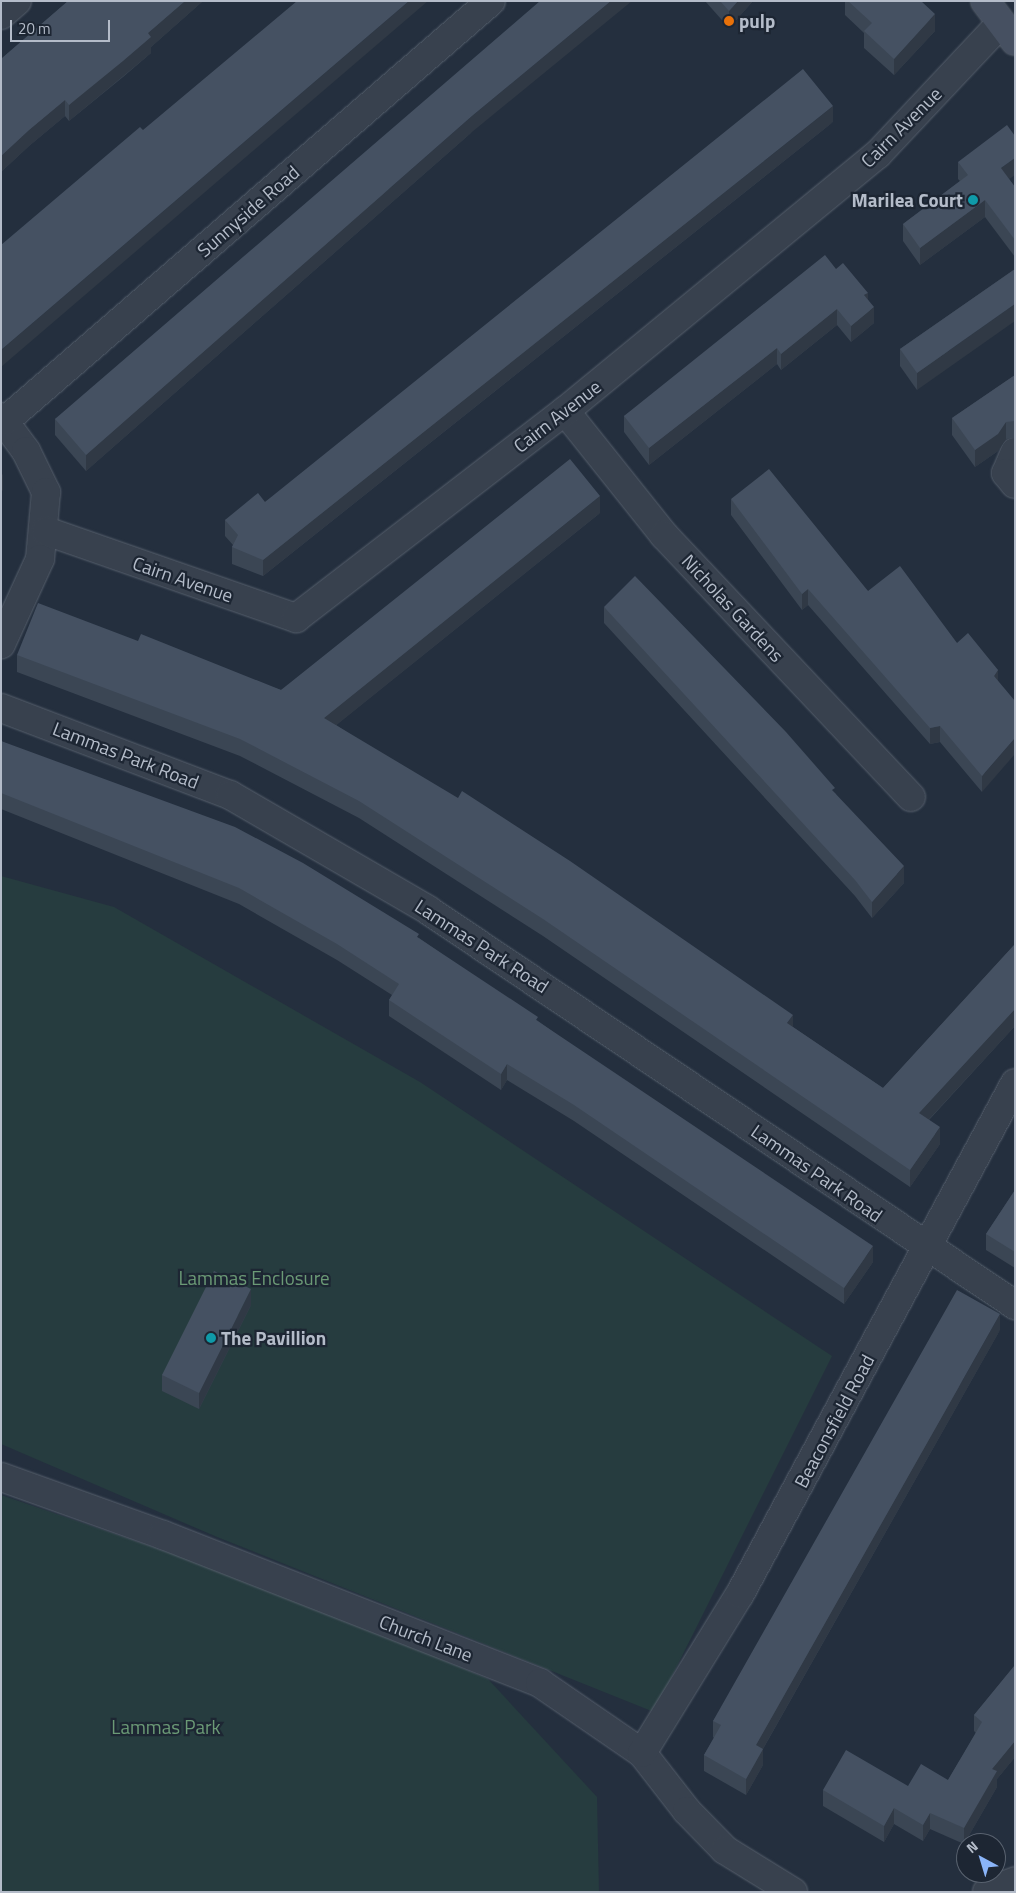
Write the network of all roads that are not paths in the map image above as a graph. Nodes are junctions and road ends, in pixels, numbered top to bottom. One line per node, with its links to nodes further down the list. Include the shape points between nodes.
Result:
1 (17, 1): 4 (street)
2 (491, 1): 7 (street, Sunnyside Road)
3 (985, 1): 5 (main road)
4 (1, 15)
5 (1008, 32): 6 (street, Cairn Avenue, via 878,155)
6 (565, 411): 10 (street, Cairn Avenue, via 296,618); 13 (street, Nicholas Gardens, via 664,535)
7 (3, 419): 10 (street, via 46,492)
8 (1015, 452): 9 (street, via 1006,473)
9 (1015, 484)
10 (46, 531): 11 (street, via 40,559)
11 (1, 644)
12 (1, 708): 15 (street, Lammas Park Road, via 230,795 428,910 684,1080)
13 (911, 796)
14 (1015, 1083): 15 (street, Beaconsfield Road)
15 (926, 1249): 16 (street, Lammas Park Road); 18 (street, Beaconsfield Road, via 740,1594)
16 (1015, 1305)
17 (1, 1477): 18 (street, Church Lane, via 163,1535 540,1682)
18 (642, 1753): 19 (street, Church Lane, via 687,1811 725,1850)
19 (793, 1892)

